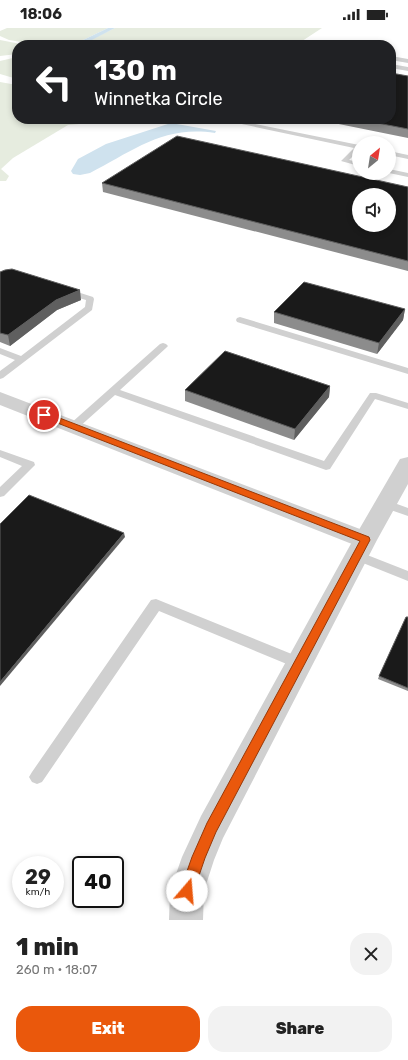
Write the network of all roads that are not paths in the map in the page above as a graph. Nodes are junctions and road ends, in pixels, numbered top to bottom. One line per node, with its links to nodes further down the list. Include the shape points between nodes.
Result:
1 (396, 59): 2 (lane)
2 (408, 61)
3 (396, 67): 4 (lane)
4 (408, 69)
5 (251, 124): 6 (lane)
6 (352, 146)
7 (352, 154): 10 (lane, via 344,161)
8 (396, 154): 9 (lane)
9 (408, 157)
10 (352, 163)
11 (396, 172): 12 (lane)
12 (408, 175)
13 (56, 288): 17 (lane, via 90,299 89,308)
14 (240, 320): 18 (lane)
15 (163, 346): 20 (lane)
16 (0, 351): 17 (lane)
17 (22, 359): 19 (lane)
18 (408, 371)
19 (0, 376)
20 (114, 391): 22 (lane, via 326,466 373,395); 23 (lane)
21 (0, 398): 23 (street)
22 (408, 406)
23 (74, 426): 28 (street)
24 (0, 453): 26 (lane, via 30,465)
25 (408, 464): 27 (street)
26 (0, 493)
27 (397, 508): 28 (street)
28 (361, 548): 29 (lane); 30 (street)
29 (408, 576)
30 (299, 663): 31 (lane, via 156,604); 32 (street, via 198,857 187,891)
31 (37, 777)
32 (186, 920)

